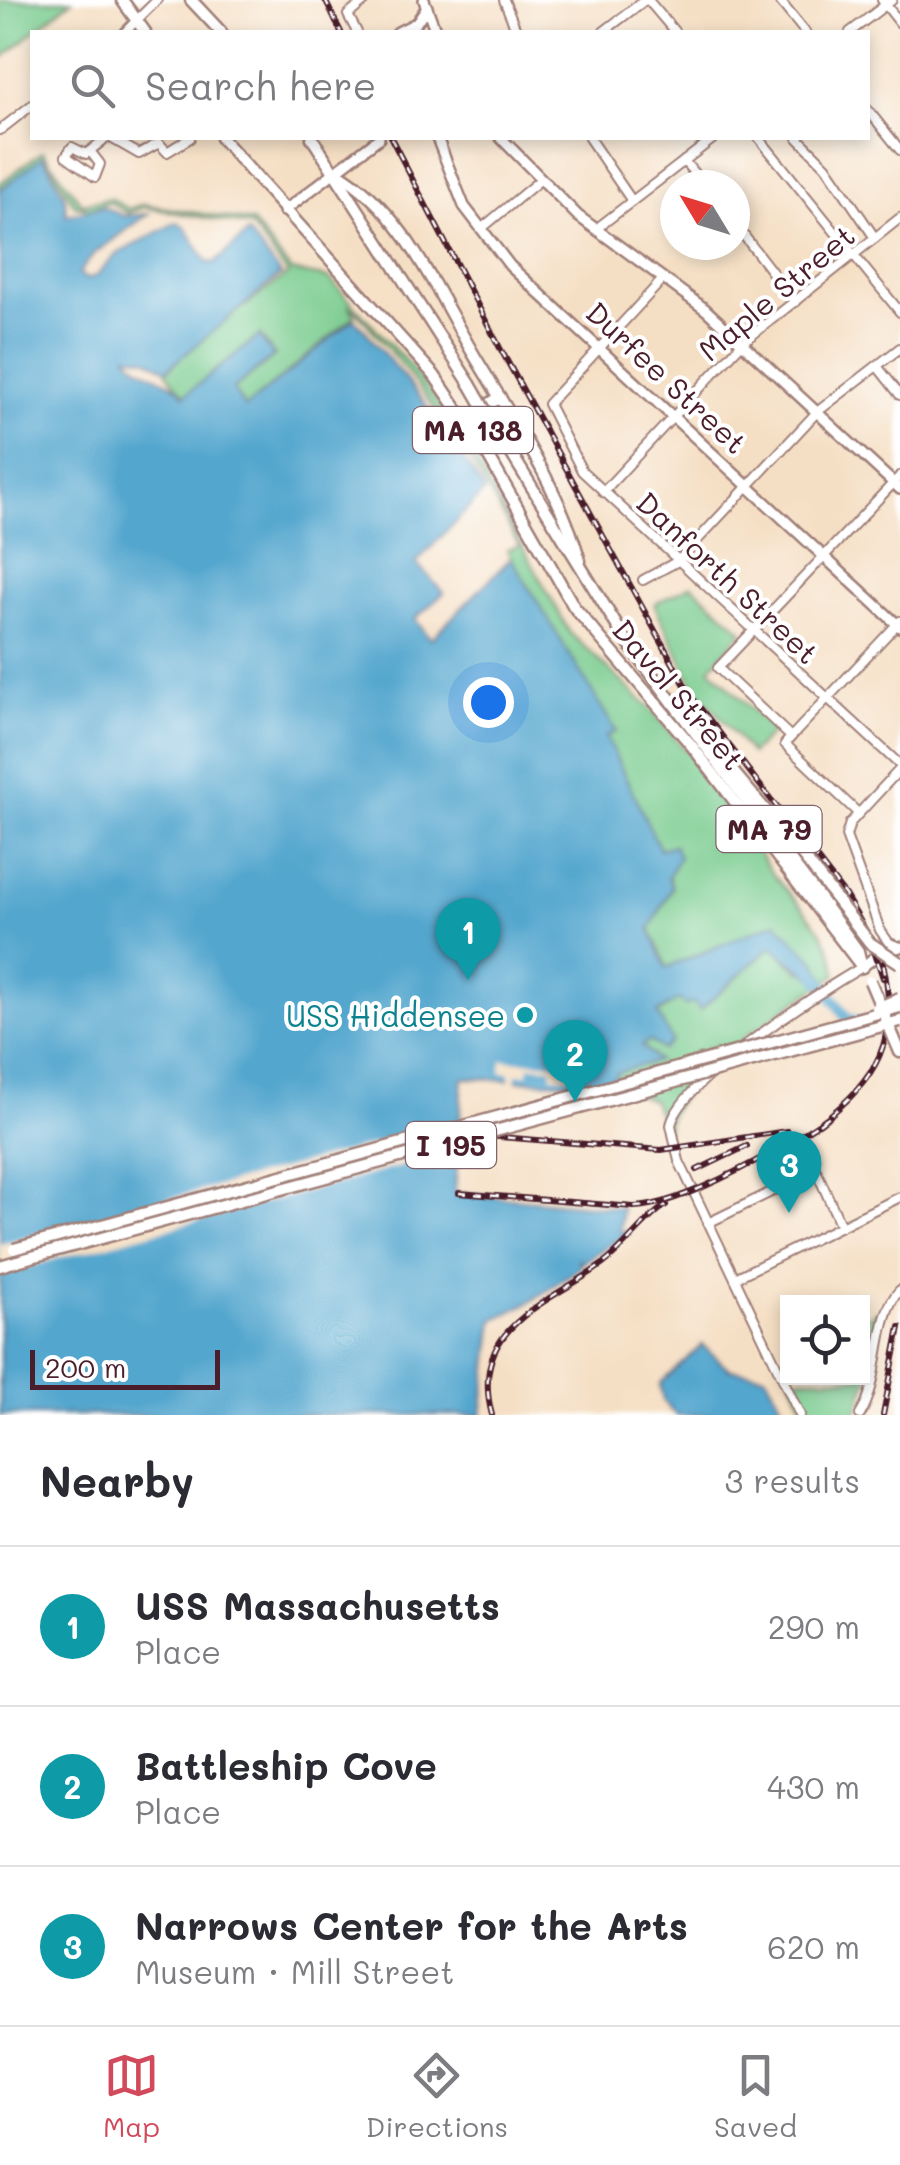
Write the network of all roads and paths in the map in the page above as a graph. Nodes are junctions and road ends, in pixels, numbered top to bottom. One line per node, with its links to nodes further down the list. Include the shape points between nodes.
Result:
1 (122, 0): 12 (highway)
2 (156, 0): 12 (street)
3 (191, 0): 13 (highway)
4 (366, 0): 14 (street, via 348,15)
5 (504, 0): 17 (street)
6 (646, 0): 18 (street); 19 (street)
7 (779, 0): 20 (street)
8 (887, 2): 11 (street); 21 (street)
9 (426, 4): 10 (main road); 16 (main road)
10 (416, 23): 15 (main road); 16 (main road)
11 (900, 23)
12 (142, 27)
13 (219, 30)
14 (356, 30)
15 (402, 30)
16 (435, 30)
17 (516, 30)
18 (606, 30)
19 (673, 30)
20 (803, 30)
21 (852, 30)
22 (30, 107): 24 (street)
23 (870, 112): 37 (street)
24 (0, 130)
25 (106, 140): 38 (street)
26 (113, 140): 27 (street, via 139,154 159,143 167,152)
27 (187, 140)
28 (223, 140): 44 (highway, Davol Street / MA 138)
29 (313, 140): 41 (highway, Davol Street)
30 (376, 140): 41 (main road)
31 (438, 140): 46 (main road, Durfee Street, via 458,197)
32 (502, 140): 42 (main road)
33 (590, 140): 43 (street)
34 (711, 140): 39 (street)
35 (761, 140): 50 (street)
36 (800, 140): 48 (street)
37 (900, 150)
38 (90, 151): 38 (street, via 100,164 95,177 66,156 72,147)
39 (684, 161): 40 (street); 43 (street)
40 (692, 170)
41 (337, 172): 44 (main road); 59 (highway, via 374,199 404,237); 68 (highway, Davol Street, bridge)
42 (540, 180): 46 (street); 47 (main road)
43 (632, 201): 47 (street)
44 (284, 210): 62 (highway, Davol Street / MA 138, via 405,340)
45 (900, 218): 48 (street, Maple Street)
46 (481, 229): 55 (main road, Durfee Street, via 510,266)
47 (596, 229): 51 (main road)
48 (875, 238): 50 (street, Maple Street)
49 (750, 244): 52 (street)
50 (854, 255): 52 (street, Maple Street); 53 (street)
51 (664, 278): 54 (main road); 55 (street)
52 (795, 302): 54 (street, Maple Street)
53 (900, 312)
54 (742, 343): 60 (main road); 61 (street, Maple Street)
55 (599, 348): 61 (main road, Durfee Street); 65 (street, Danforth Street, via 548,404 582,471)
56 (900, 348): 57 (street)
57 (878, 366): 58 (street); 60 (street)
58 (900, 394)
59 (500, 397): 62 (highway); 68 (highway, via 552,488)
60 (818, 412): 63 (main road); 64 (street)
61 (672, 416): 64 (main road, Durfee Street); 65 (street, Maple Street)
62 (466, 420): 75 (highway, Davol Street / MA 138, via 567,598)
63 (898, 482): 66 (street)
64 (748, 486): 66 (main road, Durfee Street); 67 (street)
65 (603, 492): 67 (street, Danforth Street)
66 (822, 555): 70 (main road, Durfee Street); 71 (street)
67 (678, 562): 69 (street); 71 (street, Danforth Street)
68 (583, 573): 72 (highway, Davol Street)
69 (642, 580)
70 (899, 624): 73 (street)
71 (753, 630): 73 (street, Danforth Street); 74 (street, via 718,668)
72 (666, 697): 79 (highway, bridge, via 870,943); 80 (highway, Davol Street / MA 79, via 801,872 858,951)
73 (826, 699): 74 (street); 76 (street, Danforth Street)
74 (790, 738): 77 (street, via 785,744)
75 (692, 746): 80 (highway, Davol Street / MA 79)
76 (900, 767): 77 (street)
77 (858, 814): 78 (street, via 846,836 880,930)
78 (900, 947): 80 (main road)
79 (900, 963)
80 (862, 967): 85 (highway, MA 79, bridge); 89 (street, via 754,1039 685,1098 672,1118 674,1150)
81 (900, 998): 84 (highway, bridge)
82 (900, 1007): 84 (highway, I 195, bridge)
83 (900, 1020): 92 (highway, I 195, bridge)
84 (835, 1028): 91 (highway, I 195, bridge)
85 (900, 1052)
86 (807, 1150): 87 (street)
87 (816, 1170): 89 (street); 90 (street)
88 (900, 1197): 90 (street)
89 (708, 1223): 93 (street)
90 (842, 1226): 93 (street)
91 (0, 1252)
92 (0, 1266)
93 (735, 1278): 95 (street)
94 (900, 1290): 96 (street, via 890,1303 871,1395)
95 (800, 1415)
96 (860, 1415)

